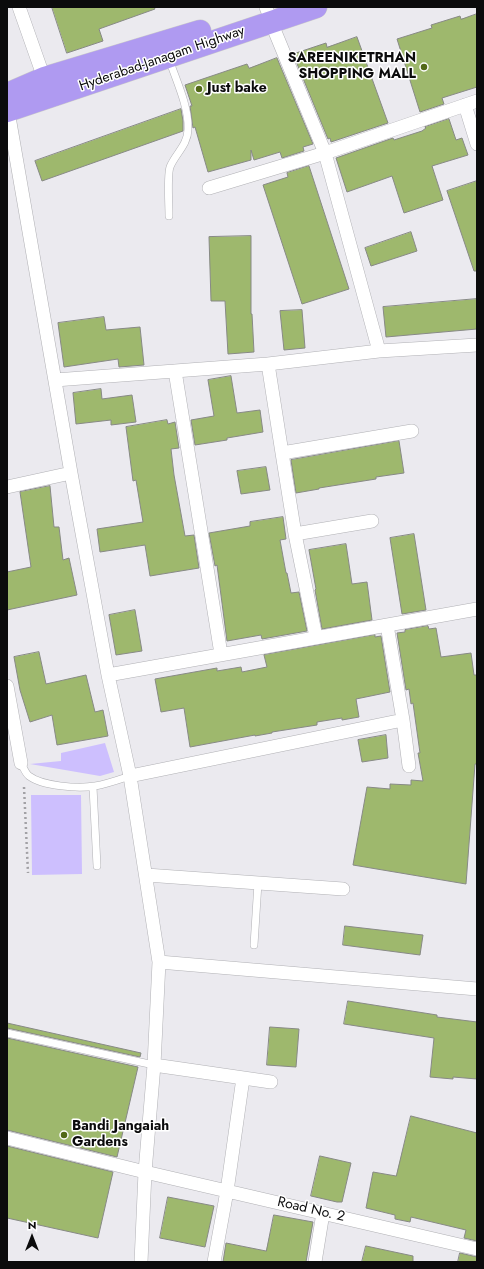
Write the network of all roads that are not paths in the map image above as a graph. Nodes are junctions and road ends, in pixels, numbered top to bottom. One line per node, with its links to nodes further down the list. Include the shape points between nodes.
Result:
1 (19, 7): 5 (street)
2 (316, 7): 3 (highway, Hyderabad-Janagam Highway)
3 (270, 12): 4 (highway, Hyderabad-Janagam Highway); 5 (highway, Hyderabad-Janagam Highway); 9 (street)
4 (168, 57): 7 (highway, Hyderabad-Janagam Highway); 11 (lane, via 185,108 188,130 186,143 170,169)
5 (44, 78): 7 (highway, Hyderabad-Janagam Highway)
6 (471, 103): 8 (street); 9 (street)
7 (7, 105): 16 (street)
8 (477, 144)
9 (325, 153): 10 (street); 13 (street)
10 (209, 188)
11 (169, 216)
12 (477, 345): 13 (street)
13 (379, 351): 14 (street)
14 (268, 364): 15 (street); 18 (street)
15 (175, 371): 16 (street); 26 (street)
16 (55, 380): 19 (street)
17 (412, 431): 18 (street)
18 (282, 453): 22 (street)
19 (70, 473): 20 (street); 27 (street)
20 (7, 487)
21 (372, 521): 22 (street)
22 (295, 534): 25 (street)
23 (477, 609): 24 (street)
24 (388, 625): 25 (street); 29 (street)
25 (316, 638): 26 (street)
26 (221, 654): 27 (street)
27 (108, 675): 32 (street)
28 (7, 686): 30 (street)
29 (403, 720): 31 (street); 32 (street)
30 (21, 762): 33 (lane, via 27,775 43,782 58,786)
31 (409, 766)
32 (130, 776): 33 (lane); 35 (street)
33 (93, 787): 34 (lane)
34 (97, 866)
35 (146, 875): 36 (street); 39 (street)
36 (258, 883): 37 (street); 38 (lane)
37 (343, 890)
38 (254, 945)
39 (159, 962): 40 (street); 42 (street)
40 (477, 989)
41 (7, 1033): 42 (lane)
42 (154, 1065): 43 (street); 46 (street)
43 (243, 1078): 44 (street); 47 (street)
44 (271, 1082)
45 (7, 1138): 46 (street, Road No. 2)
46 (145, 1172): 47 (street, Road No. 2); 50 (street)
47 (227, 1191): 48 (street, Road No. 2); 51 (street)
48 (323, 1213): 49 (street, Road No. 2); 52 (street)
49 (477, 1249)
50 (141, 1262)
51 (214, 1262)
52 (315, 1262)

